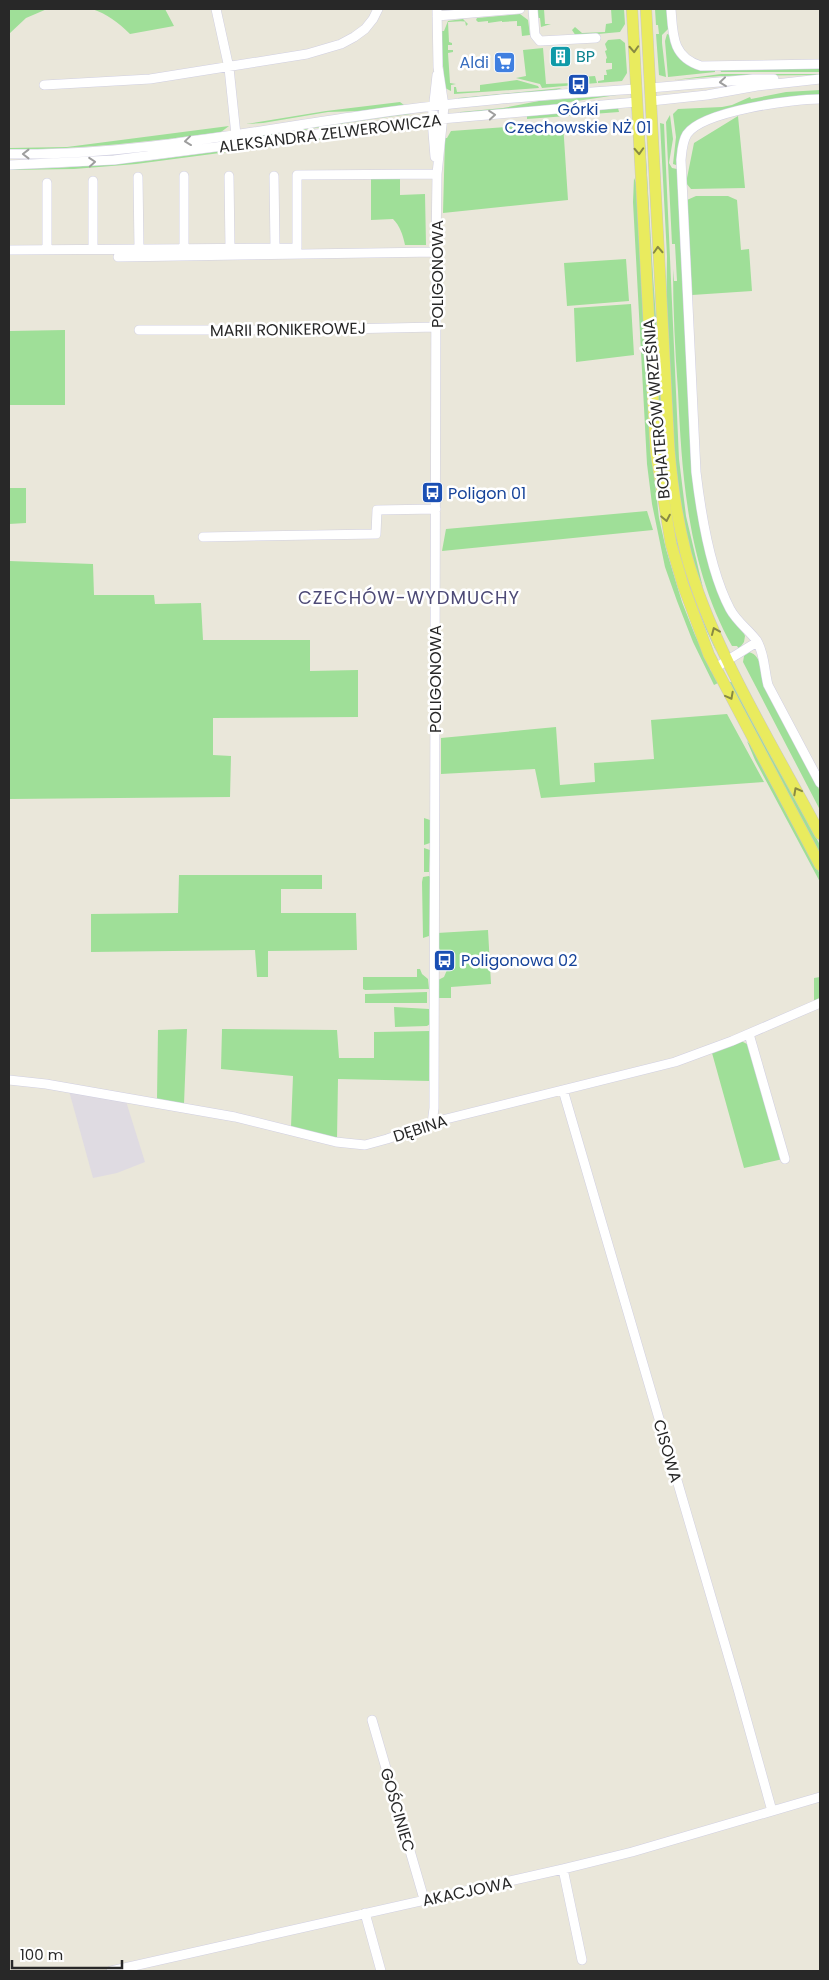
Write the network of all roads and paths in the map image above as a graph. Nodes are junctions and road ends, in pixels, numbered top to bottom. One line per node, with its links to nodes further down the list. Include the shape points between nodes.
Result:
1 (216, 9): 12 (street)
2 (378, 9): 12 (street, via 366,29 341,44 307,54)
3 (520, 9): 8 (street)
4 (533, 9): 9 (street, via 537,39 543,42)
5 (632, 9): 17 (main road, BOHATERÓW WRZEŚNIA, one-way to 17)
6 (646, 9): 16 (main road, BOHATERÓW WRZEŚNIA)
7 (671, 9): 10 (street, via 675,41 682,57 689,62 701,66)
8 (437, 12): 11 (street, POLIGONOWA)
9 (596, 38)
10 (820, 64)
11 (438, 67): 21 (street, POLIGONOWA); 22 (street, POLIGONOWA)
12 (228, 68): 15 (street, via 150,78); 25 (street)
13 (820, 79): 14 (street)
14 (807, 80): 16 (street, one-way to 16, via 754,79); 19 (street)
15 (44, 85)
16 (650, 88): 17 (main road, ALEKSANDRA ZELWEROWICZA); 19 (main road, BOHATERÓW WRZEŚNIA)
17 (636, 89): 20 (main road, BOHATERÓW WRZEŚNIA); 21 (street, ALEKSANDRA ZELWEROWICZA)
18 (820, 99): 48 (street, via 784,101 706,120 687,133 682,148 699,495 710,548 727,602)
19 (651, 101): 20 (main road, ALEKSANDRA ZELWEROWICZA); 49 (main road, BOHATERÓW WRZEŚNIA, one-way to 19, via 695,582 684,548 673,492 668,449)
20 (637, 102): 23 (street, ALEKSANDRA ZELWEROWICZA, one-way to 20); 50 (main road, BOHATERÓW WRZEŚNIA, one-way to 50, via 660,487 678,570)
21 (444, 106): 22 (street, ALEKSANDRA ZELWEROWICZA); 23 (street, POLIGONOWA)
22 (433, 107): 24 (street, POLIGONOWA); 25 (street, ALEKSANDRA ZELWEROWICZA)
23 (443, 119): 24 (street, ALEKSANDRA ZELWEROWICZA); 28 (street, POLIGONOWA)
24 (432, 120): 27 (street, ALEKSANDRA ZELWEROWICZA, one-way to 24, via 131,158); 28 (street, POLIGONOWA)
25 (236, 135): 26 (street, ALEKSANDRA ZELWEROWICZA, one-way to 26, via 93,152)
26 (9, 154)
27 (9, 165)
28 (437, 174): 38 (street, via 297,175 297,248); 42 (street, POLIGONOWA)
29 (184, 176): 36 (street)
30 (229, 176): 37 (street)
31 (274, 176): 38 (street)
32 (138, 177): 35 (street)
33 (93, 181): 40 (street)
34 (46, 183): 39 (street)
35 (139, 248): 36 (street); 40 (street)
36 (184, 248): 37 (street)
37 (230, 248): 38 (street)
38 (275, 248)
39 (47, 249): 40 (street); 41 (street)
40 (93, 249)
41 (9, 250)
42 (436, 252): 43 (street); 44 (street, POLIGONOWA)
43 (118, 257)
44 (437, 327): 45 (street, MARII RONIKEROWEJ); 46 (street, POLIGONOWA)
45 (139, 330)
46 (436, 509): 47 (street, via 377,510 376,534); 58 (street, POLIGONOWA)
47 (203, 537)
48 (757, 642): 49 (street); 51 (street, via 763,653 768,685)
49 (728, 661): 50 (street); 52 (main road, BOHATERÓW WRZEŚNIA, one-way to 49)
50 (715, 668): 53 (main road, BOHATERÓW WRZEŚNIA, one-way to 53)
51 (820, 783)
52 (820, 834)
53 (820, 865)
54 (820, 1003): 55 (street, DĘBINA)
55 (749, 1034): 57 (street, DĘBINA, via 675,1062); 61 (street)
56 (9, 1080): 60 (street, DĘBINA, via 235,1117 347,1145 374,1143)
57 (564, 1090): 59 (street, DĘBINA); 64 (street, CISOWA)
58 (434, 1111): 59 (street); 60 (street, POLIGONOWA)
59 (442, 1120): 60 (street, DĘBINA)
60 (432, 1124)
61 (785, 1159)
62 (372, 1720): 66 (street, GOŚCINIEC)
63 (820, 1797): 64 (street, AKACJOWA)
64 (772, 1811): 65 (street, AKACJOWA)
65 (563, 1869): 66 (street, AKACJOWA); 68 (street)
66 (424, 1900): 67 (street, AKACJOWA)
67 (365, 1913): 69 (street, AKACJOWA); 70 (street)
68 (582, 1960)
69 (111, 1971)
70 (381, 1971)

